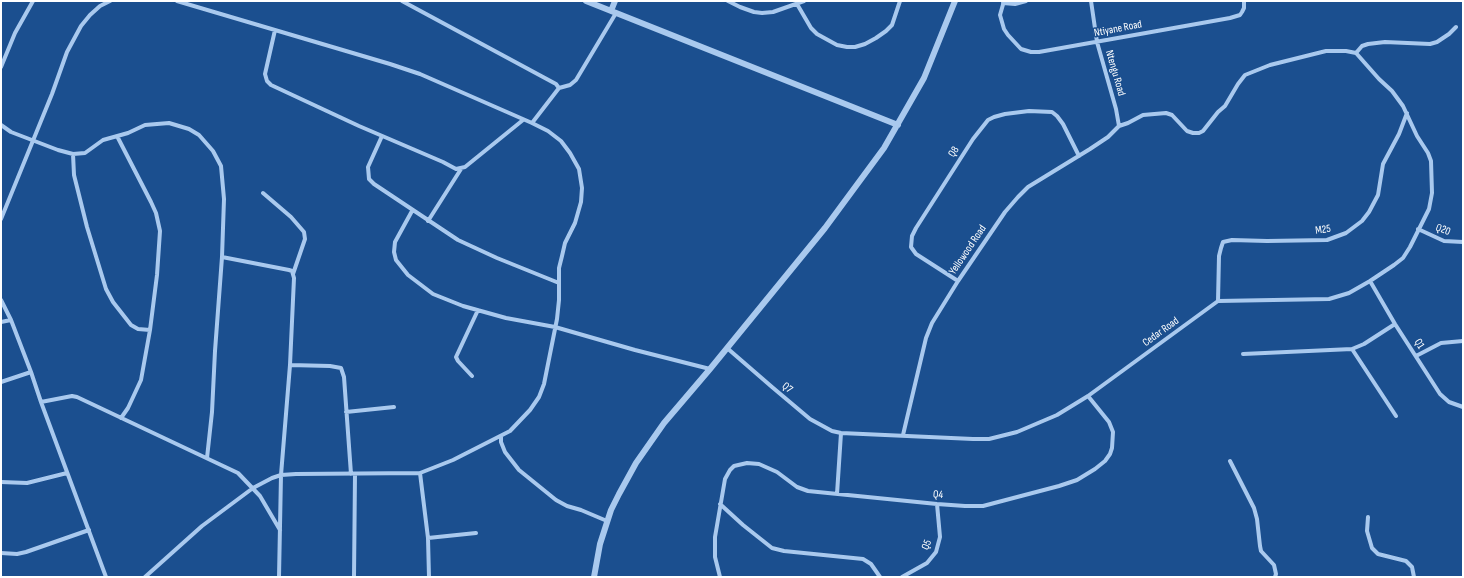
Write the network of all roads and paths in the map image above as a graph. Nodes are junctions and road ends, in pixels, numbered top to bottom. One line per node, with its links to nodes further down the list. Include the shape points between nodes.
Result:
1 (33, 1): 21 (street, via 15,33)
2 (110, 1): 31 (street, via 100,6 81,26 67,52)
3 (177, 1): 18 (street)
4 (402, 1): 22 (street)
5 (586, 1): 16 (street)
6 (615, 1): 16 (street)
7 (728, 1): 15 (street, via 762,13)
8 (804, 1): 15 (street)
9 (900, 1): 15 (street, via 892,25 865,44 855,47 837,46 817,34)
10 (955, 1): 27 (street, via 924,78)
11 (1026, 1): 14 (street, via 1015,4)
12 (1091, 1): 19 (street, Ntengu Road)
13 (1244, 1): 19 (street, Ntiyane Road, via 1240,15 1230,18)
14 (1003, 2): 19 (street, Ntiyane Road, via 1001,20 1008,35 1025,51 1039,52)
15 (797, 4)
16 (613, 12): 22 (street, via 576,80); 27 (street)
17 (1456, 27): 20 (street, via 1437,42 1430,44 1368,44)
18 (275, 30): 24 (street, via 420,74); 30 (street, via 265,70 267,81 271,85)
19 (1096, 42): 28 (street, Ntengu Road)
20 (1356, 53): 23 (street, via 1392,91); 28 (street, Yellowood Road, via 1326,51 1270,65 1245,75 1225,106 1199,133 1187,131 1172,115 1166,114 1143,115)
21 (1, 67)
22 (559, 88): 25 (street)
23 (1407, 113): 39 (street, via 1430,161 1432,193 1430,204); 47 (street, M25, via 1383,164 1378,195 1362,221 1346,233 1327,240 1223,242)
24 (523, 120): 25 (street); 34 (street)
25 (532, 123): 45 (street, via 548,131 561,142 575,160 581,177 581,202 575,223 565,243)
26 (1, 125): 31 (street, via 10,132)
27 (898, 125): 55 (street, via 850,196)
28 (1119, 126): 33 (street, Yellowood Road, via 1108,137)
29 (118, 136): 32 (street, via 104,140 85,153); 41 (street, via 149,124 169,123 189,129 206,141 221,166 223,178); 53 (street, via 156,213 160,231 158,275)
30 (382, 136): 34 (street); 36 (street, via 368,167 369,179)
31 (33, 140): 32 (street); 37 (street)
32 (73, 154): 53 (street, via 76,182 106,289 131,325 138,329)
33 (1079, 156): 43 (street, Yellowood Road, via 1018,197); 43 (street, Q8, via 1063,124 1052,112 1017,112 994,116 988,120 973,139 912,236 911,247 916,254)
34 (461, 169): 38 (street)
35 (263, 193): 42 (street, via 304,232 305,239)
36 (412, 211): 38 (street); 48 (street, via 395,242 396,260 408,276 433,294)
37 (1, 219)
38 (428, 221): 45 (street, via 458,240)
39 (1418, 229): 40 (street, Q20, via 1450,243); 44 (street, via 1403,258)
40 (1463, 242)
41 (222, 257): 42 (street, via 289,270); 74 (street)
42 (293, 274): 59 (street)
43 (958, 281): 72 (street, Yellowood Road, via 932,323 926,338)
44 (1370, 281): 47 (street, via 1341,296 1329,299); 51 (street, Q1)
45 (559, 283): 52 (street)
46 (1, 300): 49 (street)
47 (1218, 302): 64 (street, Cedar Road)
48 (478, 310): 52 (street); 62 (street, via 456,357)
49 (11, 320): 50 (street); 61 (street)
50 (1, 322)
51 (1395, 324): 56 (street); 58 (street, Q1)
52 (555, 327): 60 (street); 73 (street, via 539,397 530,410)
53 (150, 330): 70 (street, via 141,380)
54 (1463, 341): 58 (street, via 1441,343)
55 (727, 348): 60 (street); 71 (street, Q7, via 810,419)
56 (1352, 349): 57 (street); 69 (street)
57 (1243, 354)
58 (1416, 356): 67 (street, Q1, via 1440,394 1449,402)
59 (290, 365): 68 (street, via 342,368); 79 (street)
60 (710, 369): 86 (street, via 644,450)
61 (31, 372): 63 (street); 65 (street)
62 (472, 376)
63 (1, 382)
64 (1088, 396): 72 (street, Cedar Road, via 1037,424 989,439); 84 (street, Q4, via 1109,422 1113,432 1110,454 1095,469 1077,480 1059,486 989,504)
65 (41, 402): 70 (street, via 72,396); 76 (street)
66 (394, 407): 68 (street)
67 (1463, 407)
68 (346, 412): 78 (street)
69 (1396, 416)
70 (121, 418): 74 (street)
71 (841, 434): 72 (street, Cedar Road); 82 (street)
72 (903, 435)
73 (501, 436): 77 (street, via 454,460); 86 (street, via 505,452 520,470 556,500)
74 (207, 458): 81 (street, via 238,473)
75 (1230, 462): 101 (street, via 1254,508 1260,546 1264,555 1274,565)
76 (68, 473): 80 (street, via 27,483); 87 (street)
77 (420, 473): 78 (street); 90 (street)
78 (353, 474): 79 (street); 95 (street)
79 (281, 475): 81 (street); 88 (street)
80 (1, 482)
81 (253, 488): 88 (street, via 267,506); 93 (street, via 202,526)
82 (837, 494): 83 (street, Q4, via 802,490 773,470 759,464 747,463 734,466 727,474); 84 (street, Q4)
83 (720, 504): 98 (street, via 714,549); 99 (street, via 772,548 863,559 871,564)
84 (937, 504): 100 (street, Q5, via 940,537 936,552 927,563)
85 (1368, 517): 102 (street, via 1367,531 1372,548 1378,554 1406,561 1412,568)
86 (607, 521): 97 (street)
87 (89, 530): 91 (street, via 26,552); 92 (street)
88 (280, 530): 94 (street)
89 (476, 533): 90 (street)
90 (428, 538): 96 (street)
91 (1, 553)
92 (106, 577)
93 (146, 577)
94 (279, 577)
95 (354, 577)
96 (429, 577)
97 (594, 577)
98 (720, 577)
99 (880, 577)
100 (902, 577)
101 (1275, 577)
102 (1414, 577)

